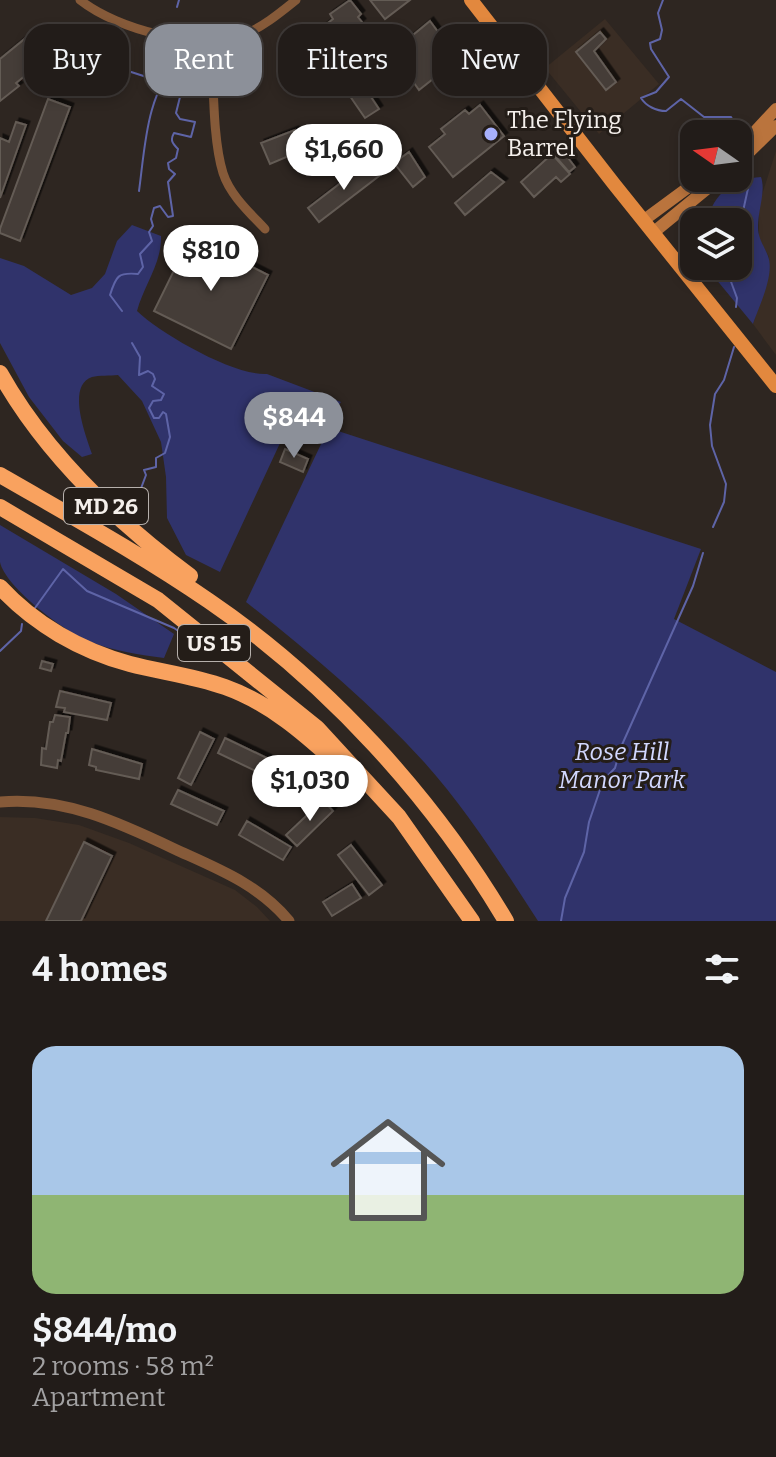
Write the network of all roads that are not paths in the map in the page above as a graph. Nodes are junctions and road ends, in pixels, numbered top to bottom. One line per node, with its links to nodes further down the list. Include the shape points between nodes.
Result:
1 (80, 0): 5 (street, via 99,13)
2 (296, 0): 4 (street)
3 (471, 0): 13 (main road)
4 (259, 24)
5 (145, 29)
6 (215, 96): 14 (street, via 224,176)
7 (776, 109): 9 (main road)
8 (776, 126): 10 (main road)
9 (752, 135)
10 (752, 149)
11 (682, 192): 13 (main road)
12 (703, 192): 15 (main road)
13 (644, 220): 15 (main road)
14 (265, 229)
15 (654, 232): 17 (main road)
16 (0, 373): 21 (highway, MD 26, via 34,426 82,482 206,588)
17 (776, 386)
18 (0, 475): 21 (highway, US 15, via 140,556)
19 (0, 507): 23 (highway, US 15, via 158,600 197,629 317,728)
20 (0, 587): 23 (highway, via 39,621 82,647 129,664 207,681 262,704)
21 (234, 619): 26 (highway, US 15, via 324,697 401,777)
22 (0, 802): 24 (street, via 69,807 122,824 242,881)
23 (399, 817): 25 (highway, US 15)
24 (289, 921)
25 (472, 921)
26 (506, 921)

